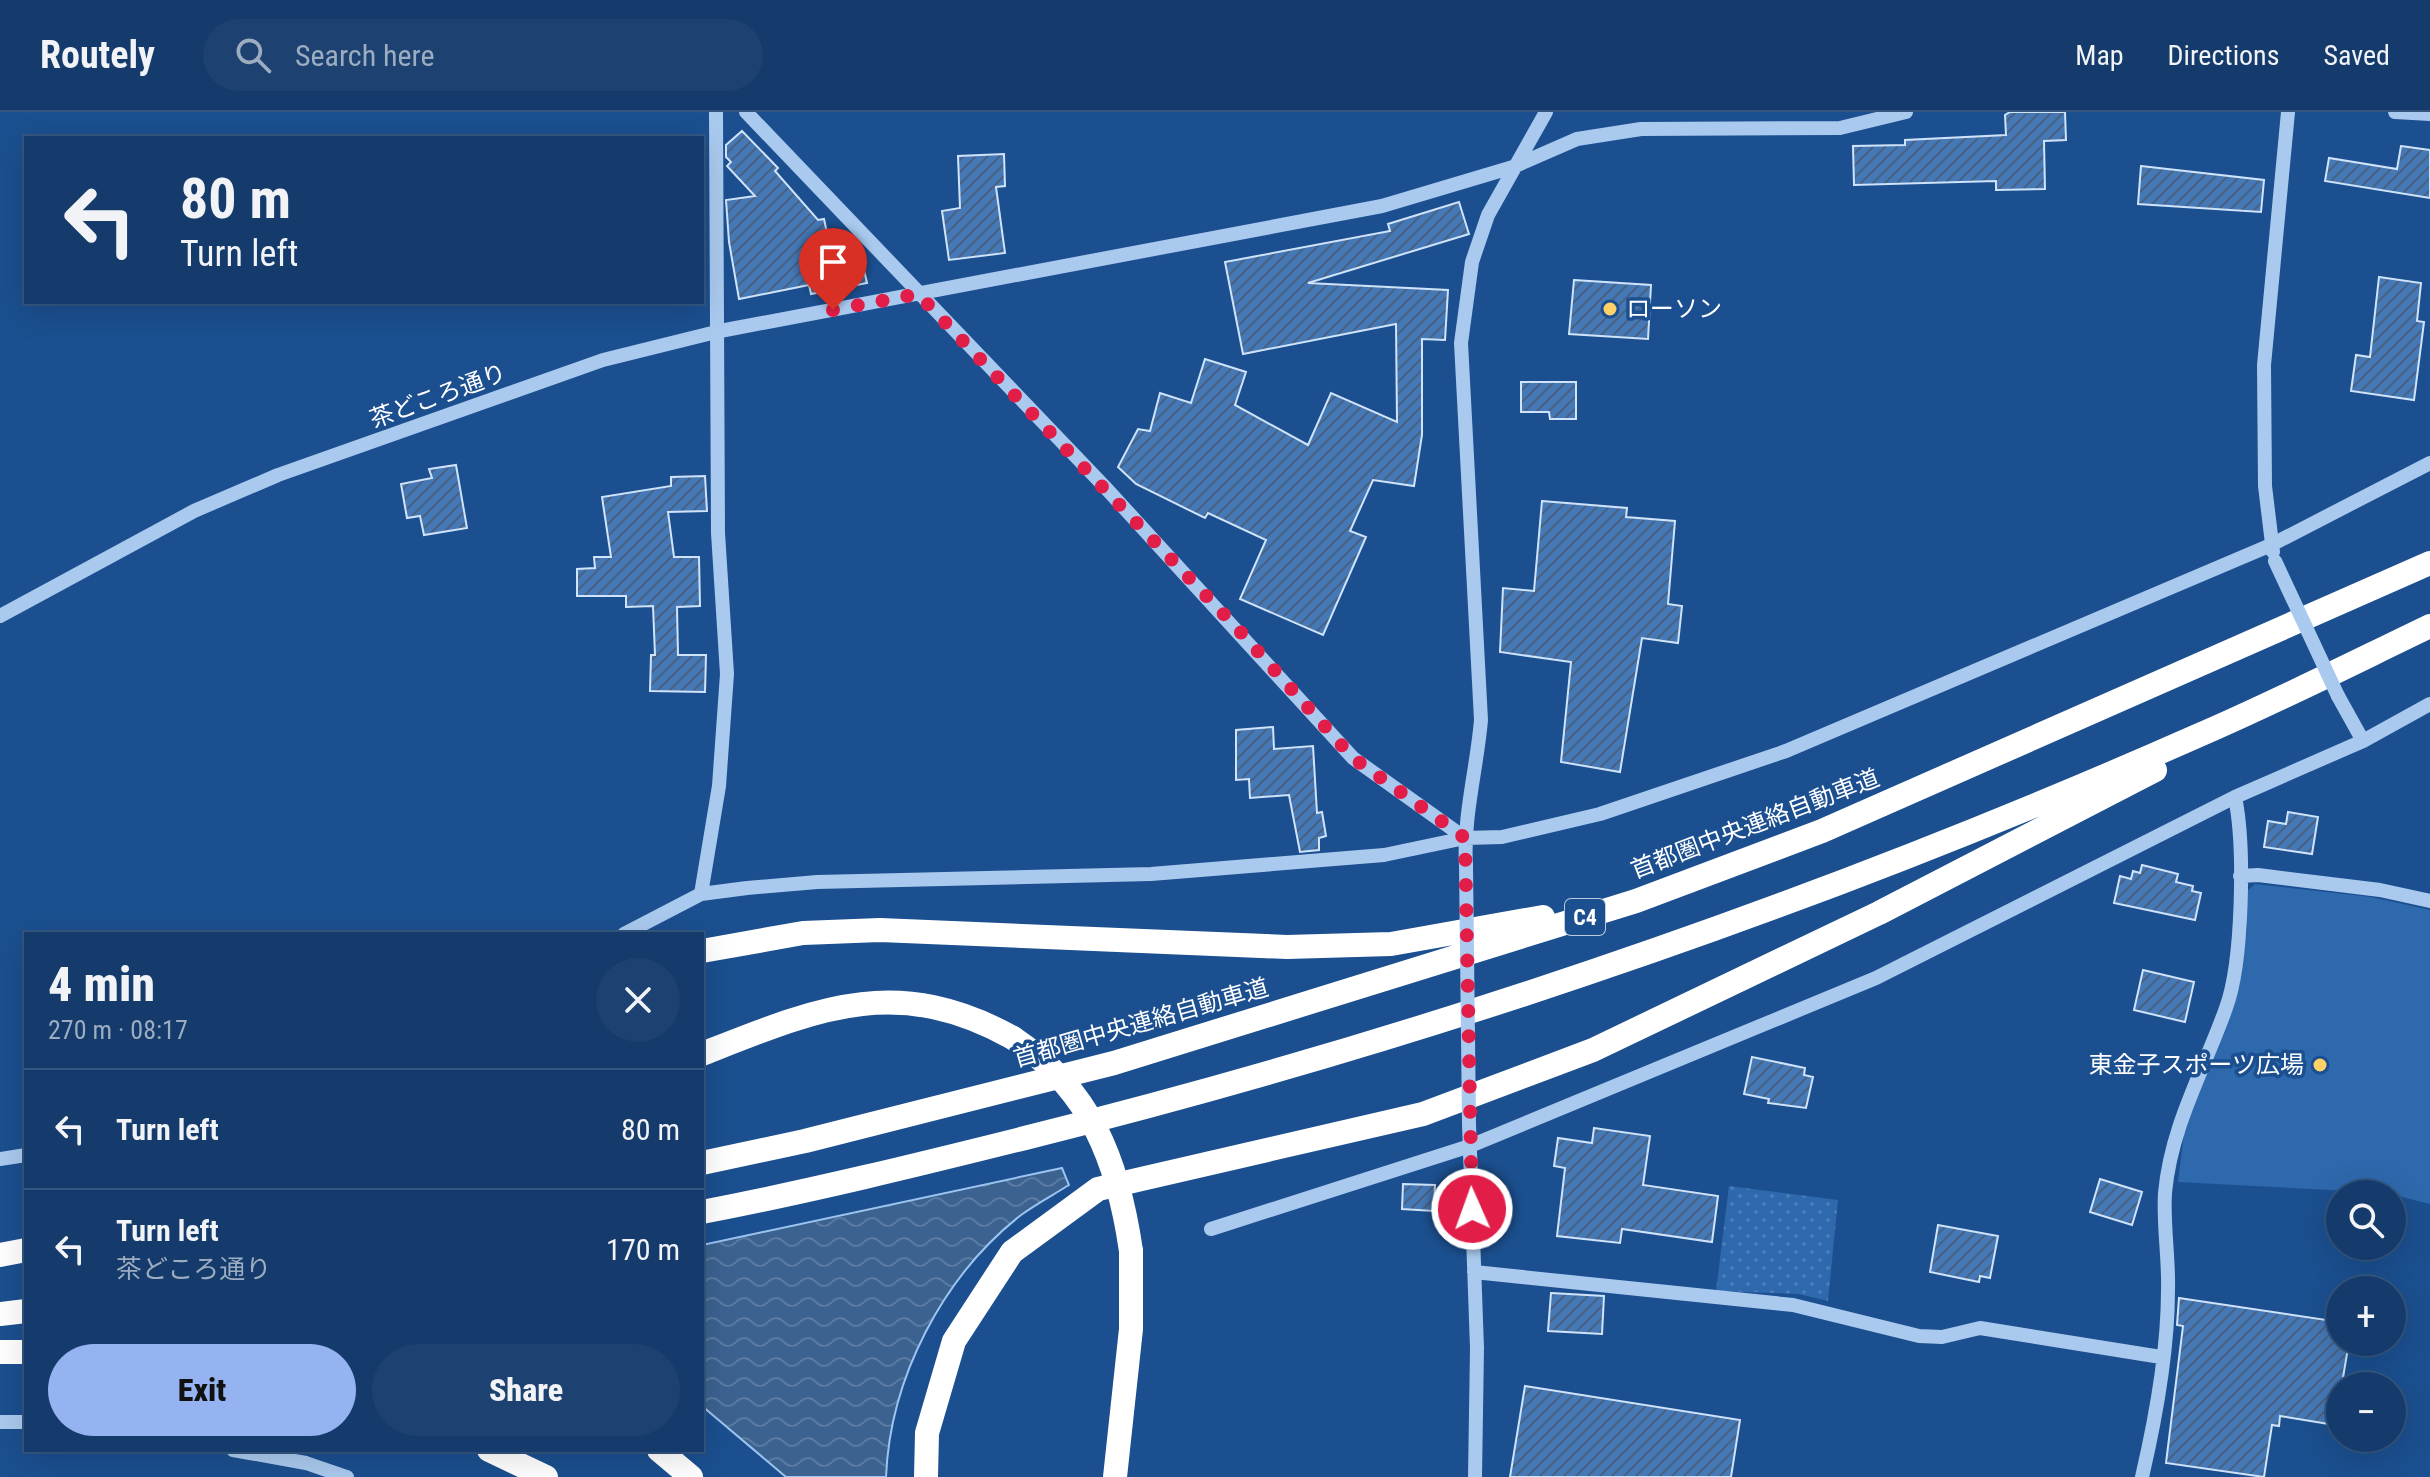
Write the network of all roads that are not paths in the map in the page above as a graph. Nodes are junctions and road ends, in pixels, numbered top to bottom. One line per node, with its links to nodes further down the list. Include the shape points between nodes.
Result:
1 (716, 112): 10 (street)
2 (746, 112): 9 (street)
3 (1546, 112): 8 (street)
4 (1906, 112): 8 (street, via 1840,128 1641,129 1577,139)
5 (2288, 112): 12 (street, via 2264,365)
6 (2395, 112): 7 (street)
7 (2430, 114)
8 (1513, 167): 9 (street, 茶どころ通り, via 1382,206); 19 (street, via 1472,262 1461,343 1481,720)
9 (918, 294): 10 (street, 茶どころ通り); 19 (street, via 1236,627 1353,758)
10 (720, 331): 14 (street, 茶どころ通り, via 603,360 278,475 194,511); 21 (street, via 718,555 727,674 719,786)
11 (2430, 463): 12 (street)
12 (2271, 545): 17 (street, bridge); 19 (street, via 1786,751 1600,814 1502,837)
13 (2430, 563): 22 (highway, 首都圏中央連絡自動車道 / C4, via 1850,819)
14 (0, 616)
15 (2430, 626): 31 (highway, C4, via 2201,735 2035,806 1635,958 1391,1038 1135,1111 815,1190); 51 (highway, via 1879,913 1593,1050 1423,1114 1098,1189 1012,1252 954,1341 927,1433)
16 (2430, 704): 17 (street)
17 (2363, 741): 18 (street)
18 (2235, 797): 20 (street, via 2241,827); 27 (street, via 1876,978)
19 (1465, 838): 21 (street, via 1384,855 1151,874 817,882); 27 (street, bridge)
20 (2240, 876): 23 (street, via 2380,890); 42 (street, via 2227,1005 2177,1126 2165,1193 2168,1291)
21 (701, 894): 24 (street)
22 (1636, 901): 25 (highway, via 1391,944 1287,947 880,930 803,933); 30 (highway, 首都圏中央連絡自動車道 / C4, via 1114,1063)
23 (2430, 901)
24 (628, 932)
25 (704, 951)
26 (704, 1053): 52 (highway, bridge, via 789,1019 847,1003 906,1003 985,1023 1041,1057 1071,1089 1102,1137 1123,1198 1131,1251 1131,1329)
27 (1470, 1146): 32 (street); 37 (street)
28 (24, 1155): 29 (street)
29 (0, 1159)
30 (704, 1163)
31 (704, 1212)
32 (1211, 1229)
33 (24, 1250): 34 (highway)
34 (0, 1255)
35 (24, 1266): 36 (highway)
36 (0, 1269)
37 (1474, 1272): 42 (street, via 1793,1305 1919,1336 1980,1328); 53 (street)
38 (24, 1311): 39 (highway)
39 (0, 1314)
40 (0, 1352): 41 (highway)
41 (24, 1352)
42 (2161, 1357): 54 (street)
43 (0, 1422): 44 (street)
44 (24, 1422)
45 (244, 1452): 48 (street)
46 (493, 1452): 49 (highway)
47 (661, 1452): 50 (highway)
48 (347, 1477)
49 (546, 1477)
50 (691, 1477)
51 (926, 1477)
52 (1115, 1477)
53 (1475, 1477)
54 (2142, 1477)

